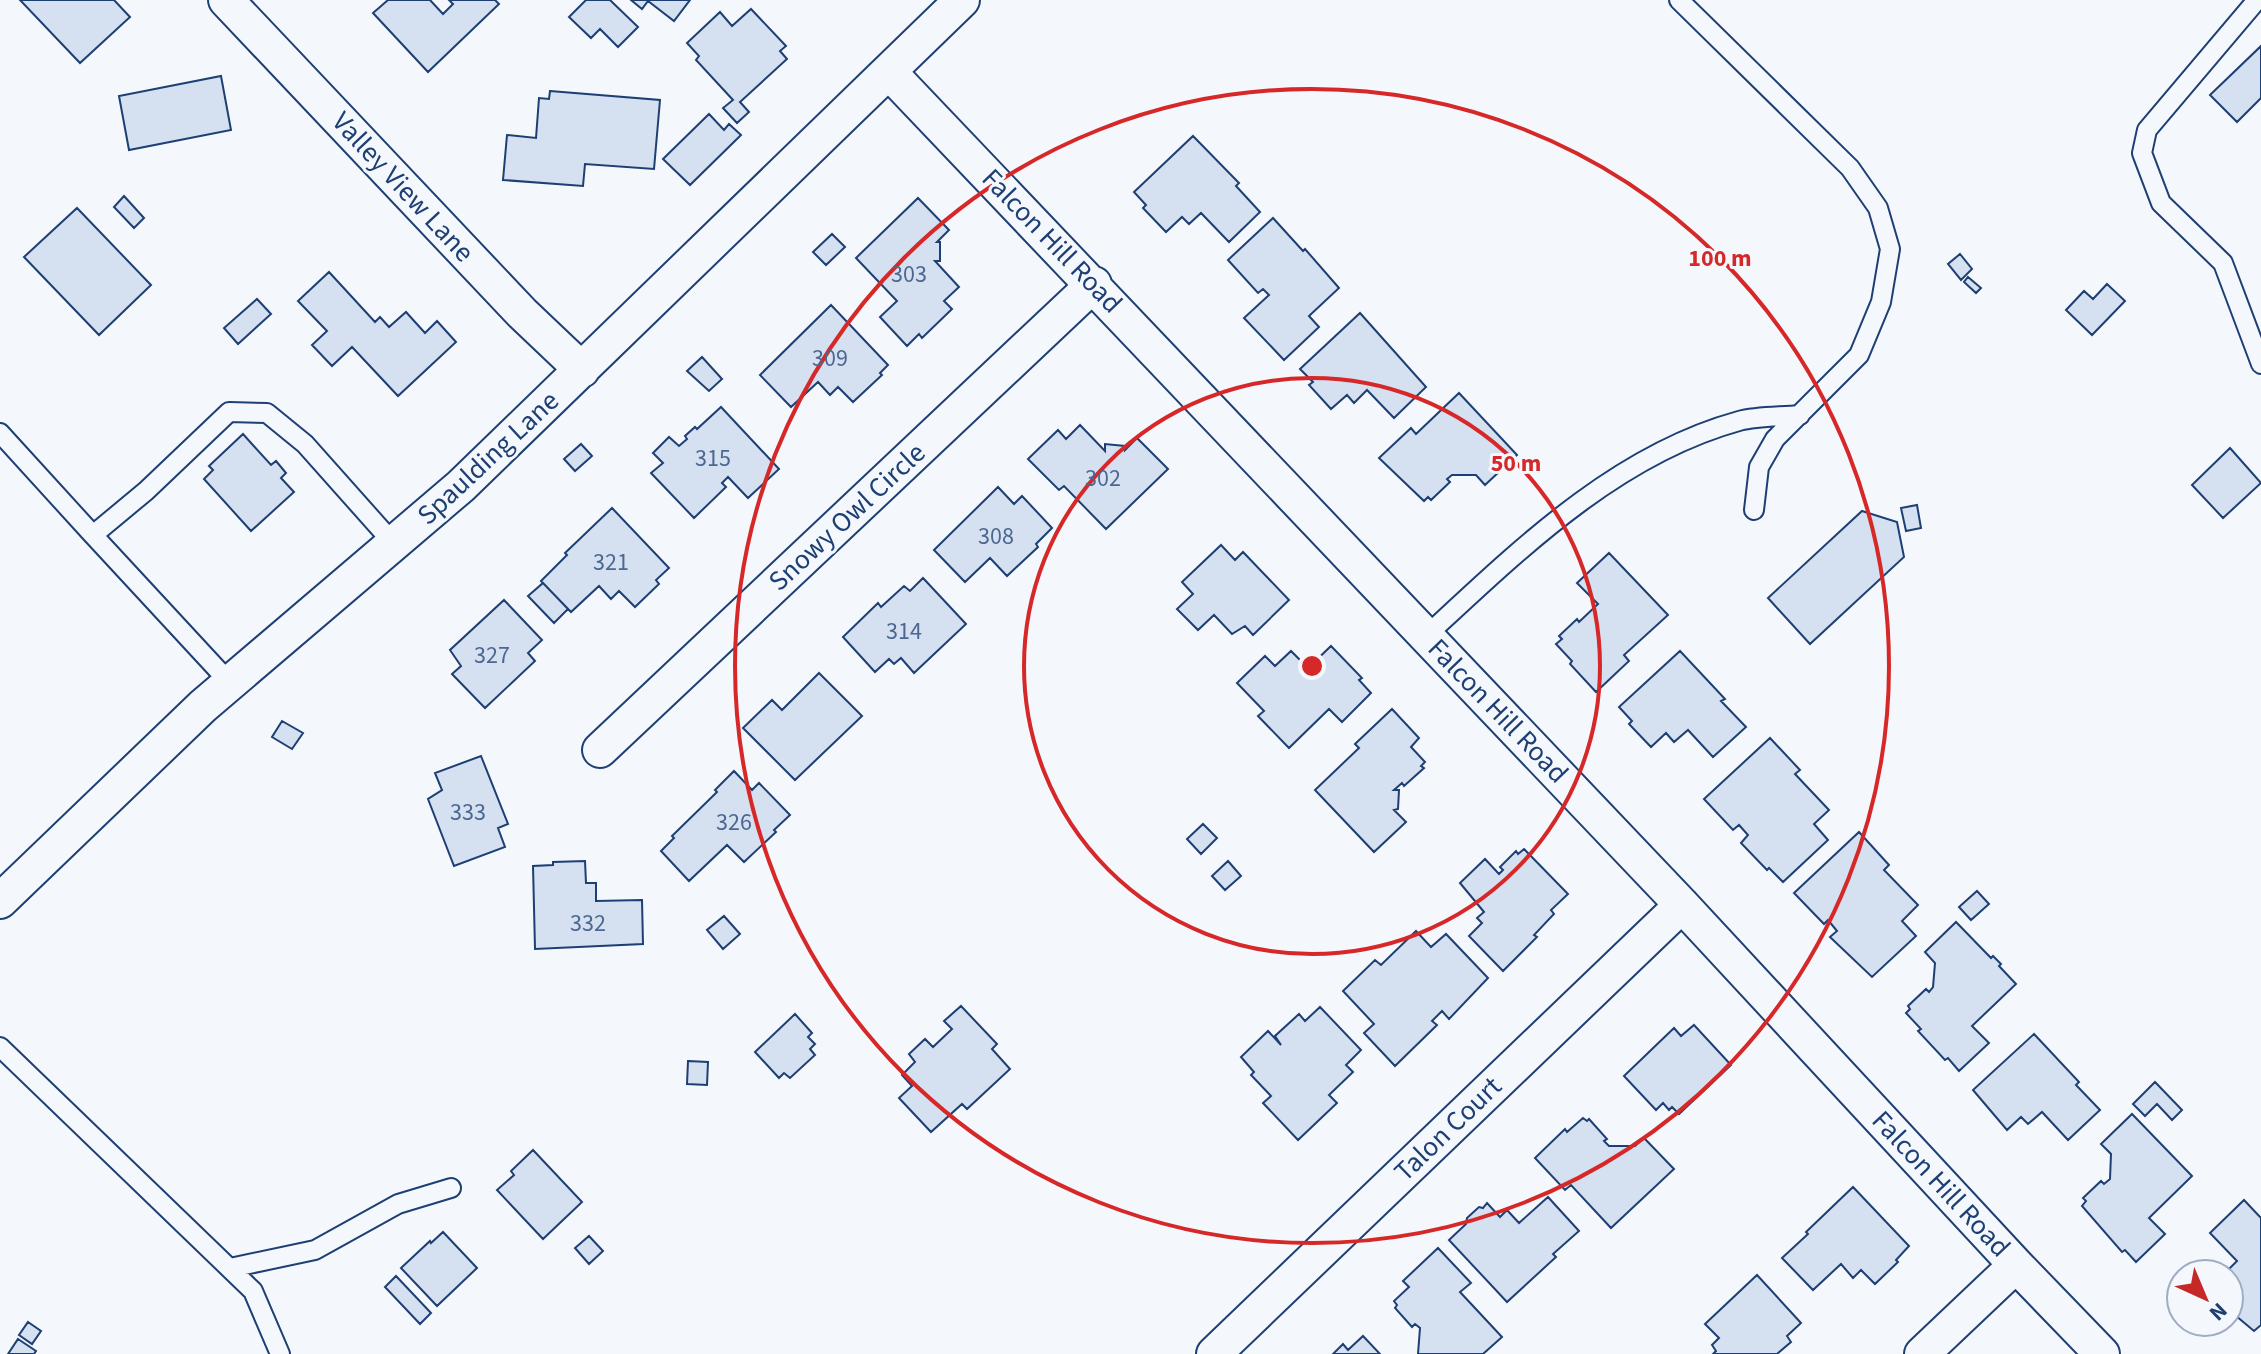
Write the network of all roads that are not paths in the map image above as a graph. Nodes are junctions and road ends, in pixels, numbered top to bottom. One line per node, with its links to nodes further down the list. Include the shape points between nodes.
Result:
1 (226, 0): 8 (street, Valley View Lane)
2 (962, 0): 5 (street, Spaulding Lane)
3 (1679, 0): 9 (lane, via 1850,168 1878,208 1890,249 1881,302 1859,355)
4 (2257, 0): 7 (lane, via 2147,130 2142,153 2161,203 2223,263)
5 (890, 73): 6 (street, Falcon Hill Road); 8 (street, Spaulding Lane)
6 (1094, 284): 14 (street, Falcon Hill Road); 16 (street, Snowy Owl Circle)
7 (2261, 364)
8 (582, 370): 13 (street, Spaulding Lane)
9 (1800, 415): 11 (lane, via 1775,439 1759,467); 14 (lane, via 1742,420 1675,443 1533,538)
10 (0, 433): 12 (lane)
11 (1754, 510)
12 (93, 535): 13 (lane, via 229,412 267,413 305,444); 15 (lane)
13 (394, 544): 15 (street, Spaulding Lane)
14 (1426, 636): 18 (street, Falcon Hill Road)
15 (230, 683): 17 (street, Spaulding Lane)
16 (600, 750)
17 (0, 901)
18 (1682, 905): 21 (street, Falcon Hill Road); 24 (street, Talon Court)
19 (0, 1047): 22 (lane)
20 (451, 1188): 22 (lane, via 398,1204 315,1250)
21 (2016, 1265): 25 (street); 26 (street, Falcon Hill Road)
22 (230, 1268): 23 (lane, via 253,1291)
23 (280, 1354)
24 (1214, 1354)
25 (1922, 1354)
26 (2102, 1354)

